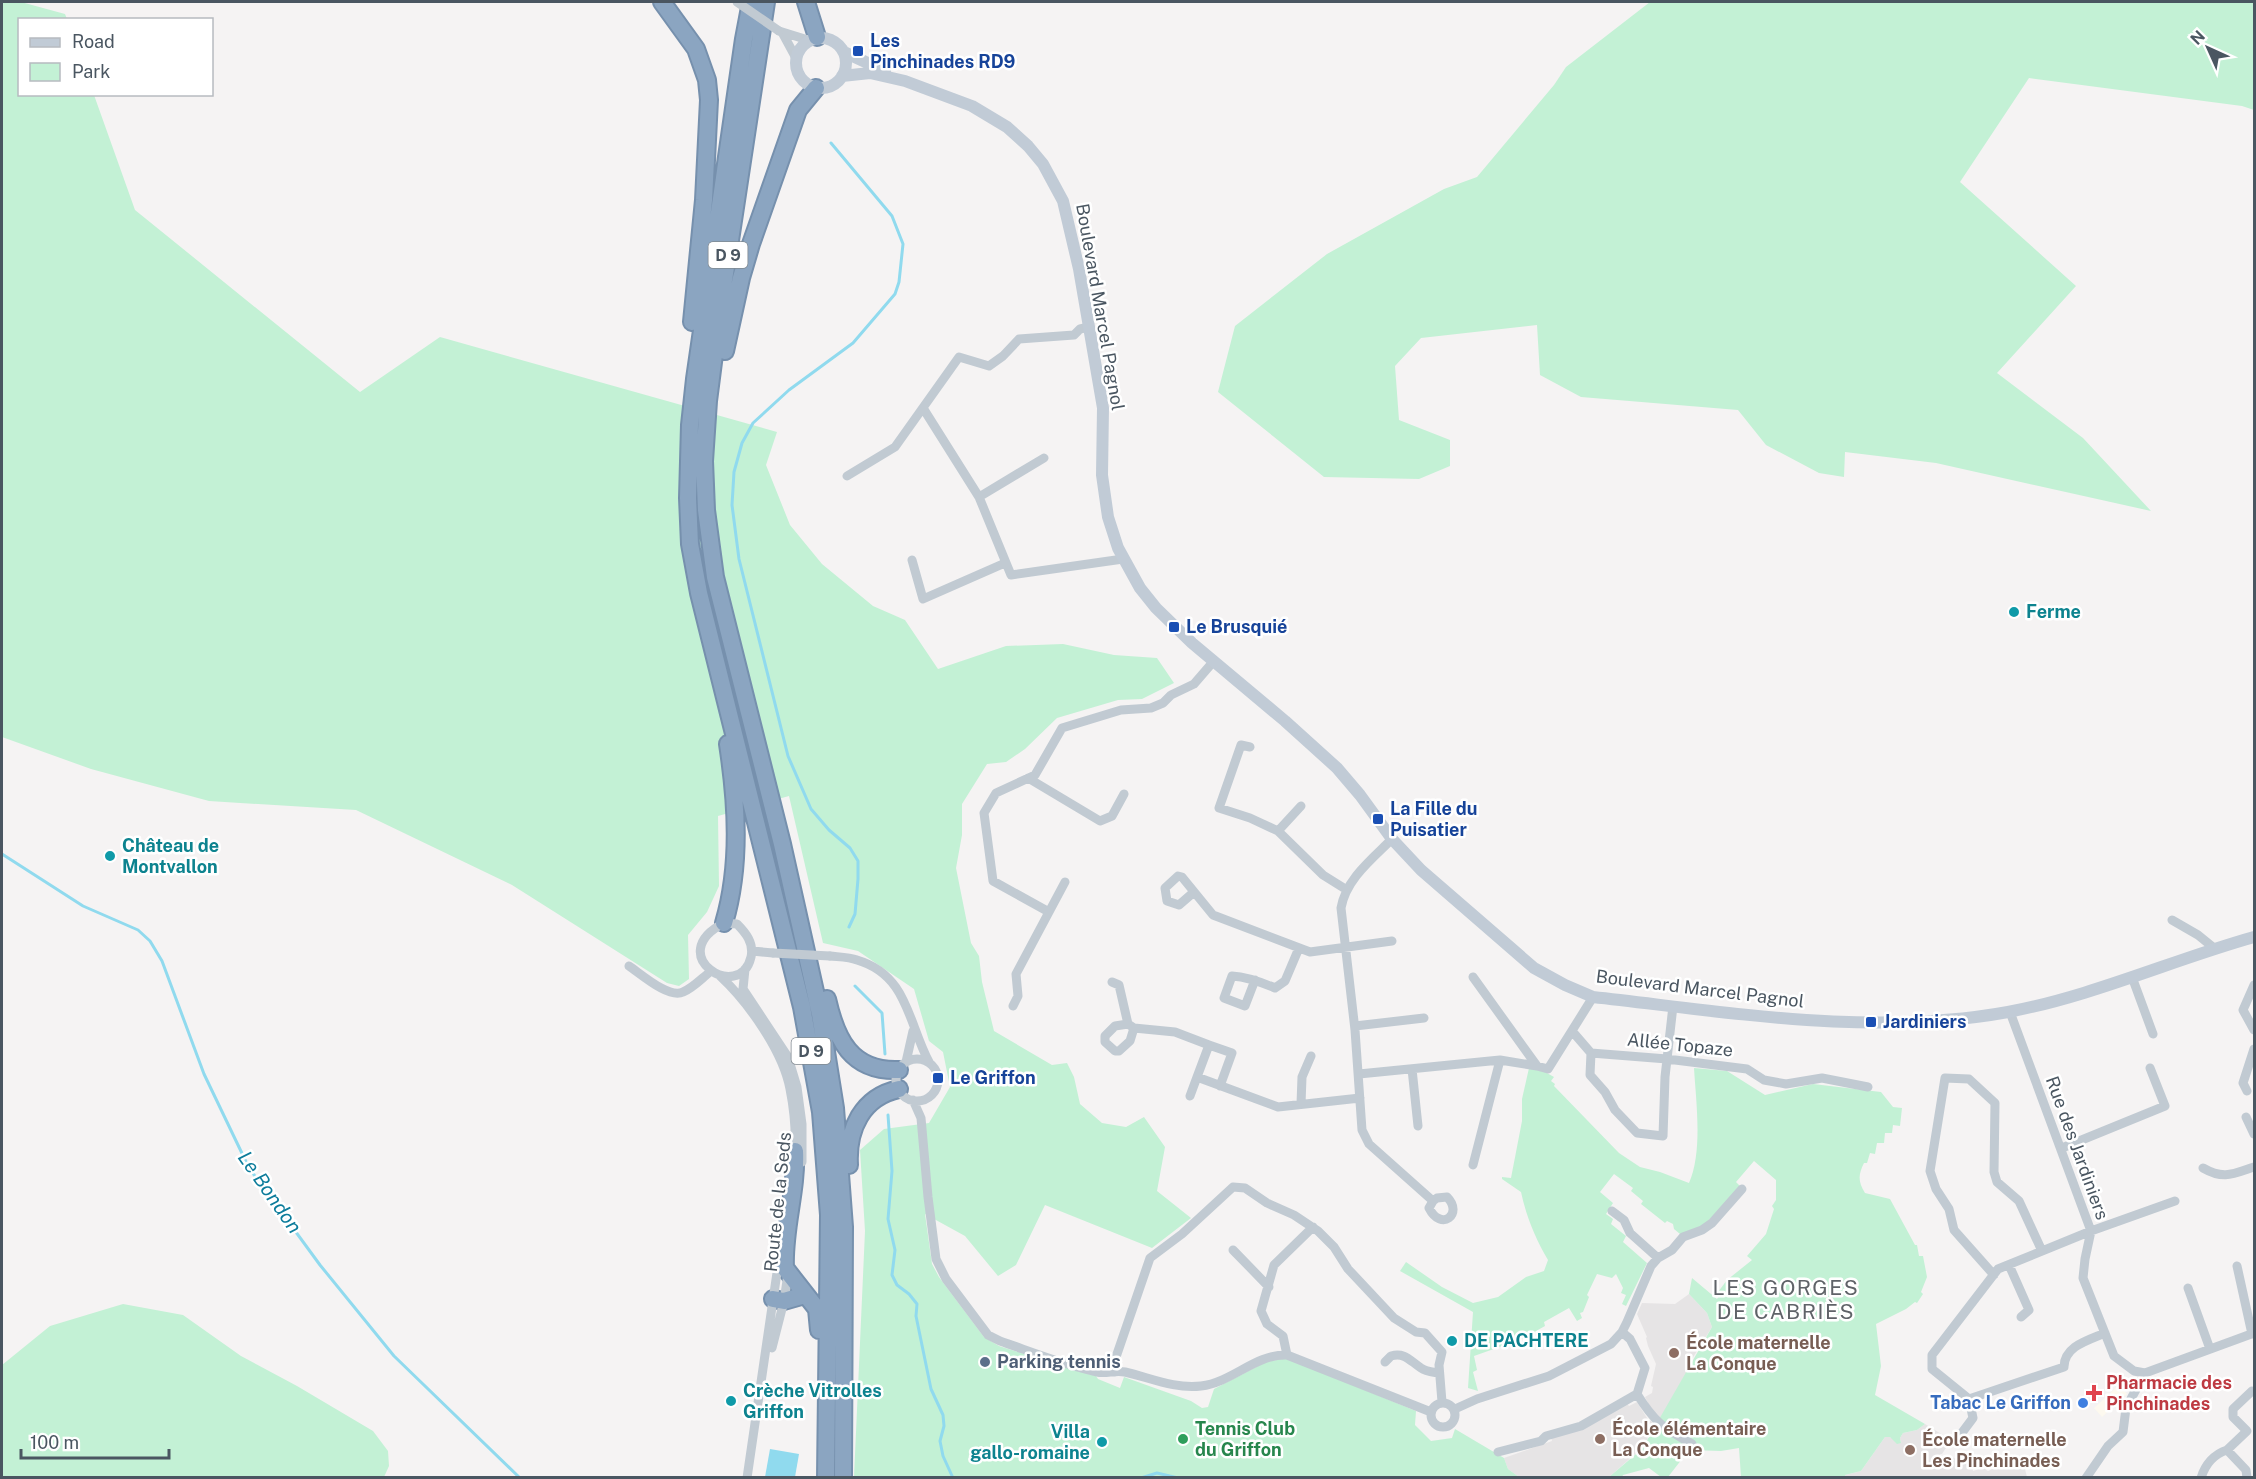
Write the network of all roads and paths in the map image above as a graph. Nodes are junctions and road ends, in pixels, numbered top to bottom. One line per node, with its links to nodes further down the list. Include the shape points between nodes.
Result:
1 (662, 2): 18 (highway, via 696,49 707,80 709,100 687,379)
2 (737, 2): 6 (street, bridge)
3 (751, 2): 18 (highway, D 9, via 695,379)
4 (766, 2): 21 (highway, D 9, via 708,401)
5 (806, 2): 7 (highway)
6 (781, 33): 7 (street); 9 (street)
7 (813, 39): 8 (street, via 832,40); 9 (street, via 802,45)
8 (844, 52): 10 (street, via 846,69); 11 (street, Boulevard Marcel Pagnol)
9 (796, 58): 12 (street, via 795,66 802,80)
10 (842, 76): 11 (street, Boulevard Marcel Pagnol, via 870,73); 12 (street, via 831,86)
11 (905, 81): 13 (street, Boulevard Marcel Pagnol, via 985,112 1007,127 1043,164 1068,217)
12 (816, 88): 21 (highway, via 798,110 741,278 718,384)
13 (1089, 327): 14 (street); 15 (street, Boulevard Marcel Pagnol)
14 (1074, 335): 15 (street, via 1083,342); 16 (street, via 1019,339 989,366 959,357)
15 (1092, 341): 22 (street, Boulevard Marcel Pagnol, via 1103,408 1103,490)
16 (923, 408): 19 (street, via 895,447); 20 (street)
17 (1044, 458): 20 (street)
18 (688, 470): 25 (highway, D 9, via 690,544)
19 (847, 476)
20 (979, 497): 24 (street)
21 (706, 510): 33 (highway, D 9, via 715,577)
22 (1123, 559): 24 (street, via 1011,575); 26 (street, Boulevard Marcel Pagnol, via 1156,608)
23 (912, 560): 24 (street, via 923,599)
24 (1005, 563)
25 (710, 636): 39 (highway, via 732,772 736,830 734,871); 141 (highway, D 9, via 802,1007 821,1112 829,1215)
26 (1213, 662): 28 (street, via 1194,684 1171,695 1164,703 1121,710 1062,728 1035,775); 32 (street, Boulevard Marcel Pagnol, via 1338,768)
27 (1250, 747): 31 (street, via 1242,745 1219,808)
28 (1028, 778): 29 (street, via 1100,821 1112,816); 37 (street, via 996,793 984,813 990,863 993,881)
29 (1124, 794)
30 (1300, 806): 31 (street)
31 (1278, 831): 35 (street, via 1323,875)
32 (1392, 839): 35 (street); 55 (street, Boulevard Marcel Pagnol, via 1421,870 1534,968)
33 (782, 844): 73 (highway, via 807,917 841,1042 868,1065 886,1071); 142 (highway, D 9, via 820,1014 835,1108 844,1227)
34 (1065, 882): 37 (street)
35 (1347, 890): 42 (street, via 1341,908)
36 (1194, 892): 43 (street, via 1213,915)
37 (1049, 912): 56 (street, via 1016,974 1018,996)
38 (2172, 920): 44 (street)
39 (724, 923): 45 (street, via 737,924 744,931); 48 (street, via 704,937 700,948 702,961)
40 (2254, 937): 44 (street, Boulevard Marcel Pagnol)
41 (1392, 941): 42 (street)
42 (1345, 947): 43 (street, via 1310,952); 60 (street)
43 (1299, 948): 52 (street, via 1285,981 1275,988)
44 (2214, 948): 51 (street, Boulevard Marcel Pagnol)
45 (752, 951): 47 (street); 61 (street, bridge, via 858,960 881,972 903,995)
46 (629, 966): 48 (street, via 662,989 675,993 683,993)
47 (745, 969): 49 (street, via 734,976); 108 (street, Route de la Seds, via 743,989 788,1058 797,1087 803,1150)
48 (710, 972): 49 (street)
49 (720, 976): 93 (street, Route de la Seds, via 754,1017 781,1061 790,1088)
50 (1473, 977): 74 (street)
51 (2133, 977): 58 (street, Boulevard Marcel Pagnol); 64 (street)
52 (1255, 981)
53 (1112, 982): 65 (street, via 1119,985 1131,1026 1175,1032)
54 (2254, 985): 62 (street, via 2243,1010)
55 (1593, 997): 57 (street, Boulevard Marcel Pagnol); 63 (street)
56 (1013, 1006)
57 (1673, 1006): 58 (street, Boulevard Marcel Pagnol, via 1828,1021 1906,1023); 69 (street)
58 (2010, 1012): 92 (street, Rue des Jardiniers)
59 (1424, 1018): 60 (street)
60 (1355, 1026): 77 (street)
61 (914, 1029): 71 (street); 73 (street)
62 (2254, 1030)
63 (1572, 1031): 67 (street); 74 (street, via 1548,1069)
64 (2153, 1034)
65 (1209, 1045): 78 (street); 79 (street, via 1232,1053)
66 (2254, 1049): 72 (street)
67 (1591, 1053): 69 (street, Allée Topaze); 69 (street, via 1590,1075 1616,1110 1637,1133 1663,1136)
68 (1311, 1056): 87 (street, via 1302,1077)
69 (1666, 1059): 80 (street, Allée Topaze, via 1747,1069 1764,1080 1786,1084 1822,1078)
70 (1500, 1060): 74 (street); 76 (street); 94 (street)
71 (929, 1062): 73 (street, via 917,1059); 83 (street, via 938,1078)
72 (2252, 1062): 82 (street, via 2243,1083)
73 (903, 1066): 81 (street)
74 (1537, 1066)
75 (2150, 1068): 92 (street, via 2165,1106)
76 (1412, 1069): 77 (street); 90 (street)
77 (1359, 1074): 85 (street)
78 (1197, 1077): 79 (street); 84 (street)
79 (1220, 1086): 87 (street, via 1278,1107)
80 (1868, 1087)
81 (899, 1089): 86 (street); 142 (highway, via 884,1092 860,1114 848,1150 853,1270)
82 (2247, 1091)
83 (931, 1095): 86 (street); 89 (street)
84 (1190, 1096)
85 (1360, 1098): 87 (street); 98 (street, via 1362,1130 1369,1144)
86 (913, 1100): 89 (street)
87 (1300, 1104)
88 (2246, 1117): 91 (street)
89 (921, 1118): 122 (street, via 936,1259 962,1301 988,1335 1000,1341 1097,1372)
90 (1418, 1126)
91 (2254, 1134)
92 (2062, 1148): 102 (street, Rue des Jardiniers)
93 (795, 1151): 108 (highway, via 796,1176 785,1258); 113 (street, Route de la Seds)
94 (1473, 1165)
95 (2254, 1167): 96 (street, via 2228,1175)
96 (2204, 1168)
97 (1742, 1190): 105 (street, via 1712,1223 1683,1237)
98 (1433, 1200)
99 (2175, 1201): 102 (street)
100 (1612, 1210): 105 (street)
101 (1313, 1227): 110 (street, via 1274,1265); 122 (street, via 1245,1188 1233,1187 1150,1258 1116,1357); 123 (street, via 1394,1318 1416,1332 1425,1333 1435,1344 1442,1353)
102 (2091, 1231): 104 (street); 117 (street, Rue des Jardiniers, via 2084,1278)
103 (1233, 1250): 110 (street)
104 (2042, 1251): 106 (street); 109 (street, via 2019,1201 1997,1182 1995,1103 1969,1079 1945,1078 1930,1171 1949,1209 1954,1230)
105 (1658, 1258): 115 (street)
106 (2009, 1265): 109 (street); 114 (street, via 2029,1310)
107 (2236, 1266): 116 (street)
108 (788, 1272): 112 (highway); 113 (street, Route de la Seds)
109 (1994, 1275): 128 (street, via 1932,1355 1932,1369)
110 (1269, 1287): 119 (street, via 1261,1311 1268,1324 1283,1336)
111 (2188, 1288): 118 (street)
112 (806, 1295): 113 (highway); 141 (highway, via 819,1316)
113 (778, 1300): 140 (street, Route de la Seds)
114 (2021, 1317)
115 (1622, 1332): 126 (street, via 1630,1339 1644,1368); 130 (street, via 1611,1344 1549,1376)
116 (2253, 1333): 118 (street)
117 (2105, 1334): 121 (street, Rue des Jardiniers, via 2114,1356); 128 (street, via 2073,1348 2064,1367)
118 (2210, 1349): 124 (street)
119 (1287, 1355): 122 (street, via 1264,1358 1203,1386 1183,1387); 131 (street)
120 (1385, 1362): 123 (street, via 1391,1356 1403,1356 1429,1372)
121 (2134, 1371): 124 (street); 127 (street)
122 (1115, 1372)
123 (1439, 1373): 129 (street)
124 (2145, 1373): 127 (street)
125 (2252, 1391): 132 (street, via 2233,1409 2233,1417)
126 (1637, 1394): 135 (street, via 1651,1416); 137 (street, via 1581,1426)
127 (2132, 1396): 143 (street, via 2123,1432)
128 (1970, 1399): 133 (street, via 1973,1418)
129 (1442, 1402): 130 (street); 131 (street)
130 (1455, 1409): 131 (street, via 1453,1423 1443,1427 1433,1422)
131 (1431, 1412)
132 (2247, 1431): 134 (street); 136 (street)
133 (1958, 1438)
134 (2254, 1439)
135 (1692, 1444)
136 (2227, 1450): 139 (street); 144 (street, via 2206,1465)
137 (1498, 1452)
138 (2254, 1462): 139 (street)
139 (2246, 1474)
140 (747, 1478)
141 (824, 1478)
142 (845, 1478)
143 (2086, 1478)
144 (2201, 1478)

